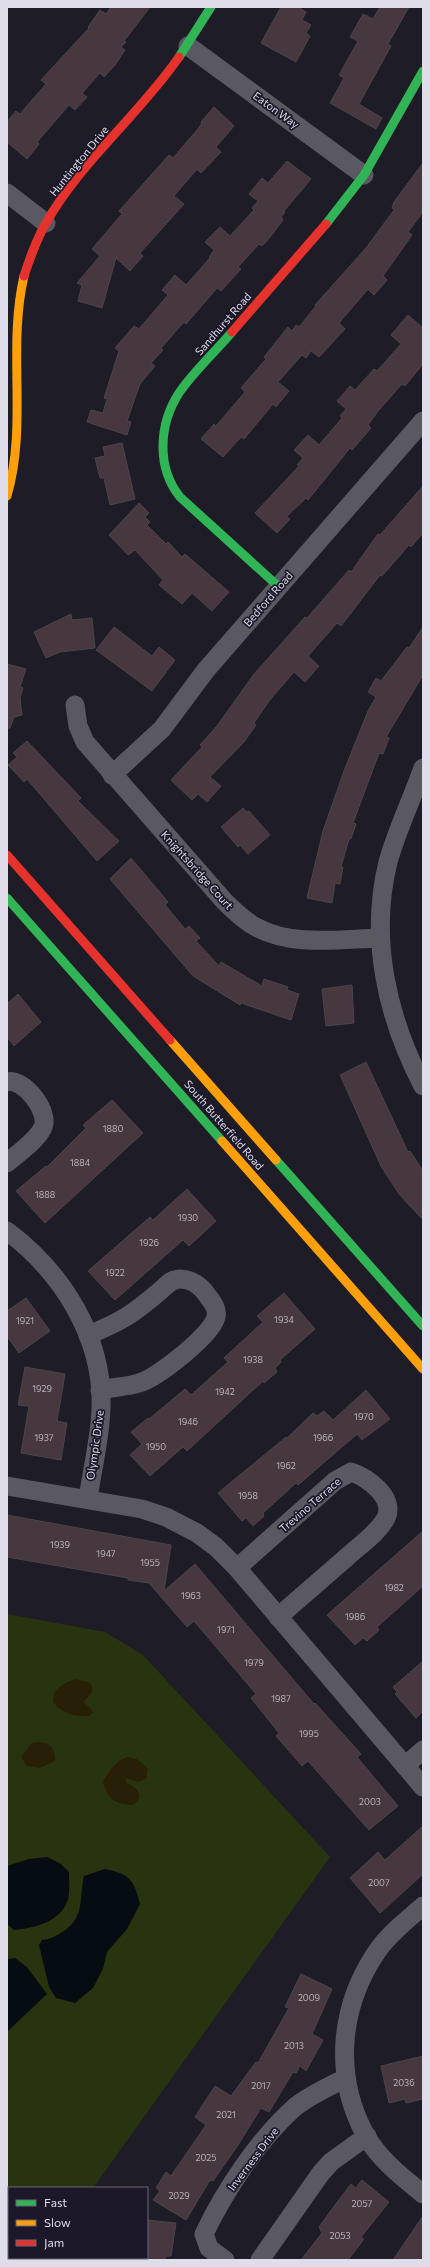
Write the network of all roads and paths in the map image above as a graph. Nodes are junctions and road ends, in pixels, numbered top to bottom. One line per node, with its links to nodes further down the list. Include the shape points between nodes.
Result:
1 (211, 7): 2 (main road, Huntington Drive)
2 (188, 46): 4 (street, Eaton Way); 6 (main road, Huntington Drive, via 157,87 75,182)
3 (423, 71): 4 (main road, Sandhurst Road)
4 (364, 175): 10 (main road, Sandhurst Road, via 315,237 180,392 170,406 164,426 163,460 178,494)
5 (7, 193): 6 (street)
6 (46, 223): 8 (main road, Huntington Drive, via 24,276 18,309 16,340 19,420 17,454)
7 (423, 421): 10 (street, Bedford Road)
8 (10, 470): 9 (main road, Huntington Drive)
9 (7, 496)
10 (278, 587): 13 (street, Bedford Road, via 206,670 162,729)
11 (75, 705): 13 (street, Knightsbridge Court, via 78,726 85,742)
12 (423, 768): 16 (street, via 389,860 384,882)
13 (112, 775): 16 (street, Knightsbridge Court, via 225,902 256,928 280,937 301,940)
14 (7, 855): 21 (main road, South Butterfield Road)
15 (7, 898): 23 (main road, South Butterfield Road)
16 (380, 938): 18 (street, via 386,991 394,1020)
17 (7, 1082): 19 (street, via 18,1083 33,1096 45,1117 43,1129)
18 (423, 1086)
19 (7, 1163)
20 (7, 1231): 22 (street, Olympic Drive, via 28,1247 61,1284 76,1306)
21 (423, 1326)
22 (88, 1335): 24 (street, Olympic Drive); 24 (street, via 129,1317 171,1281 180,1279 195,1283 204,1290 216,1309 212,1328 166,1369 139,1383)
23 (423, 1369)
24 (100, 1390): 26 (street, Olympic Drive, via 101,1410)
25 (7, 1486): 26 (street)
26 (88, 1499): 27 (street, via 142,1509 166,1517 197,1533)
27 (237, 1568): 28 (street); 28 (street, Trevino Terrace, via 335,1481 351,1472 365,1477 383,1496 387,1504 386,1517 372,1534)
28 (278, 1617): 30 (street)
29 (423, 1750): 30 (street)
30 (405, 1766): 31 (street)
31 (423, 1787)
32 (423, 1906): 33 (street, via 389,1936 360,1979 349,2008 345,2032)
33 (346, 2078): 34 (street, via 352,2104); 36 (street, Inverness Drive, via 315,2094 288,2114 256,2151 219,2204 204,2234 209,2248)
34 (366, 2136): 35 (street, via 397,2173); 37 (street, via 331,2162 321,2173)
35 (423, 2194)
36 (225, 2260)
37 (260, 2260)

